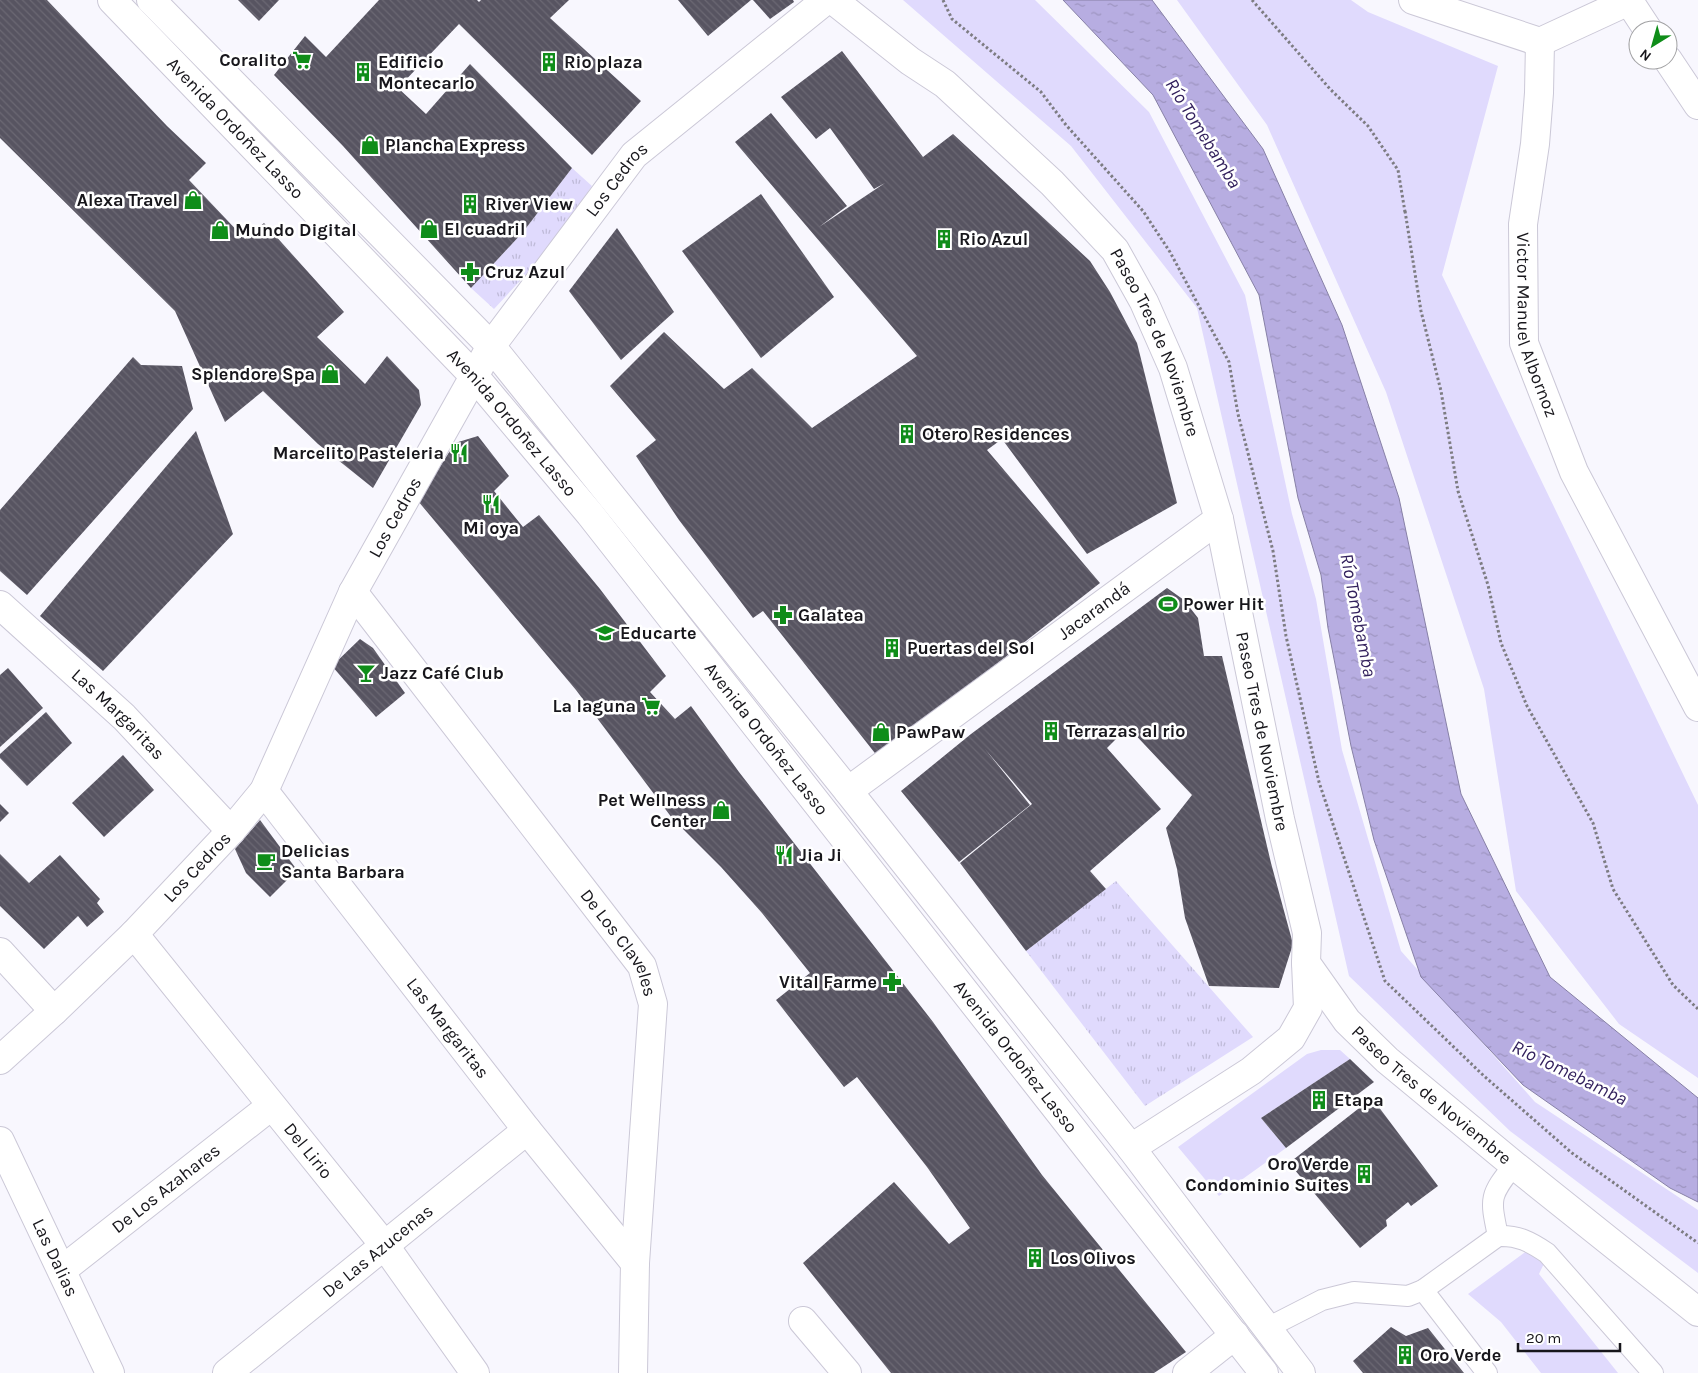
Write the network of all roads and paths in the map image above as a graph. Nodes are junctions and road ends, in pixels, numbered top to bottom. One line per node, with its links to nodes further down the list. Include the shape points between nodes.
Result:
1 (112, 0): 17 (street, Avenida Ordoñez Lasso)
2 (151, 0): 16 (street, Avenida Ordoñez Lasso)
3 (826, 0): 16 (street, Los Cedros, via 634,155)
4 (832, 0): 18 (street, Paseo Tres de Noviembre, via 944,84 1052,183 1115,250 1144,302 1173,368)
5 (944, 0): 9 (path)
6 (1252, 0): 15 (path, via 1330,89 1368,126 1398,170)
7 (1413, 0): 11 (street)
8 (1630, 0): 10 (street); 11 (street)
9 (952, 19)
10 (1642, 20)
11 (1540, 42): 21 (street, Victor Manuel Albornoz, via 1536,135 1523,224 1524,343 1574,472)
12 (1675, 70): 13 (street)
13 (1698, 105)
14 (1405, 211): 15 (path)
15 (1411, 247): 29 (path, via 1458,491 1488,585 1501,643 1527,706 1593,823 1613,889 1673,985)
16 (491, 346): 17 (street, Los Cedros); 23 (street, Avenida Ordoñez Lasso)
17 (476, 377): 19 (street, Los Cedros); 46 (street, Avenida Ordoñez Lasso, via 590,514)
18 (1219, 519): 23 (street, Jacarandá); 28 (street, Paseo Tres de Noviembre, via 1280,819 1308,933)
19 (353, 592): 22 (street, Los Cedros); 40 (street, De Los Claveles, via 642,966 653,1004)
20 (0, 604): 24 (street, Las Margaritas, via 124,718)
21 (1698, 708)
22 (264, 791): 24 (street, Los Cedros); 33 (street, Las Margaritas)
23 (848, 791): 35 (street, Avenida Ordoñez Lasso)
24 (231, 831): 26 (street, Los Cedros)
25 (1365, 923): 38 (path, via 1385,981 1484,1076 1572,1153)
26 (134, 934): 30 (street, Los Cedros); 32 (street, Del Lirio)
27 (0, 952): 30 (street)
28 (1306, 962): 35 (street, via 1308,1008 1291,1038 1251,1070); 36 (street, Paseo Tres de Noviembre, via 1347,1021 1387,1060)
29 (1698, 1009)
30 (54, 1011): 31 (street, Los Cedros)
31 (0, 1060)
32 (272, 1106): 39 (street, Del Lirio); 41 (street, De Los Azahares)
33 (527, 1130): 39 (street, De Las Azucenas); 40 (street, Las Margaritas)
34 (0, 1141): 41 (street, Las Dalias)
35 (1131, 1148): 45 (street, Avenida Ordoñez Lasso)
36 (1514, 1166): 37 (lane, via 1495,1189 1492,1205); 43 (street, Paseo Tres de Noviembre)
37 (1498, 1236): 42 (lane); 56 (lane, via 1512,1235 1547,1253)
38 (1698, 1243)
39 (385, 1246): 48 (street, De Las Azucenas); 49 (street, Del Lirio)
40 (635, 1263): 50 (street, De Los Claveles)
41 (62, 1270): 47 (street, Las Dalias)
42 (1423, 1290): 45 (lane, via 1408,1296 1354,1292 1322,1300); 55 (lane)
43 (1698, 1312)
44 (803, 1321): 51 (street)
45 (1267, 1328): 54 (street, Avenida Ordoñez Lasso)
46 (1235, 1335): 52 (street); 53 (street, Avenida Ordoñez Lasso)
47 (110, 1373)
48 (227, 1373)
49 (475, 1373)
50 (633, 1373)
51 (847, 1373)
52 (1186, 1373)
53 (1264, 1373)
54 (1301, 1373)
55 (1487, 1373)
56 (1653, 1373)

